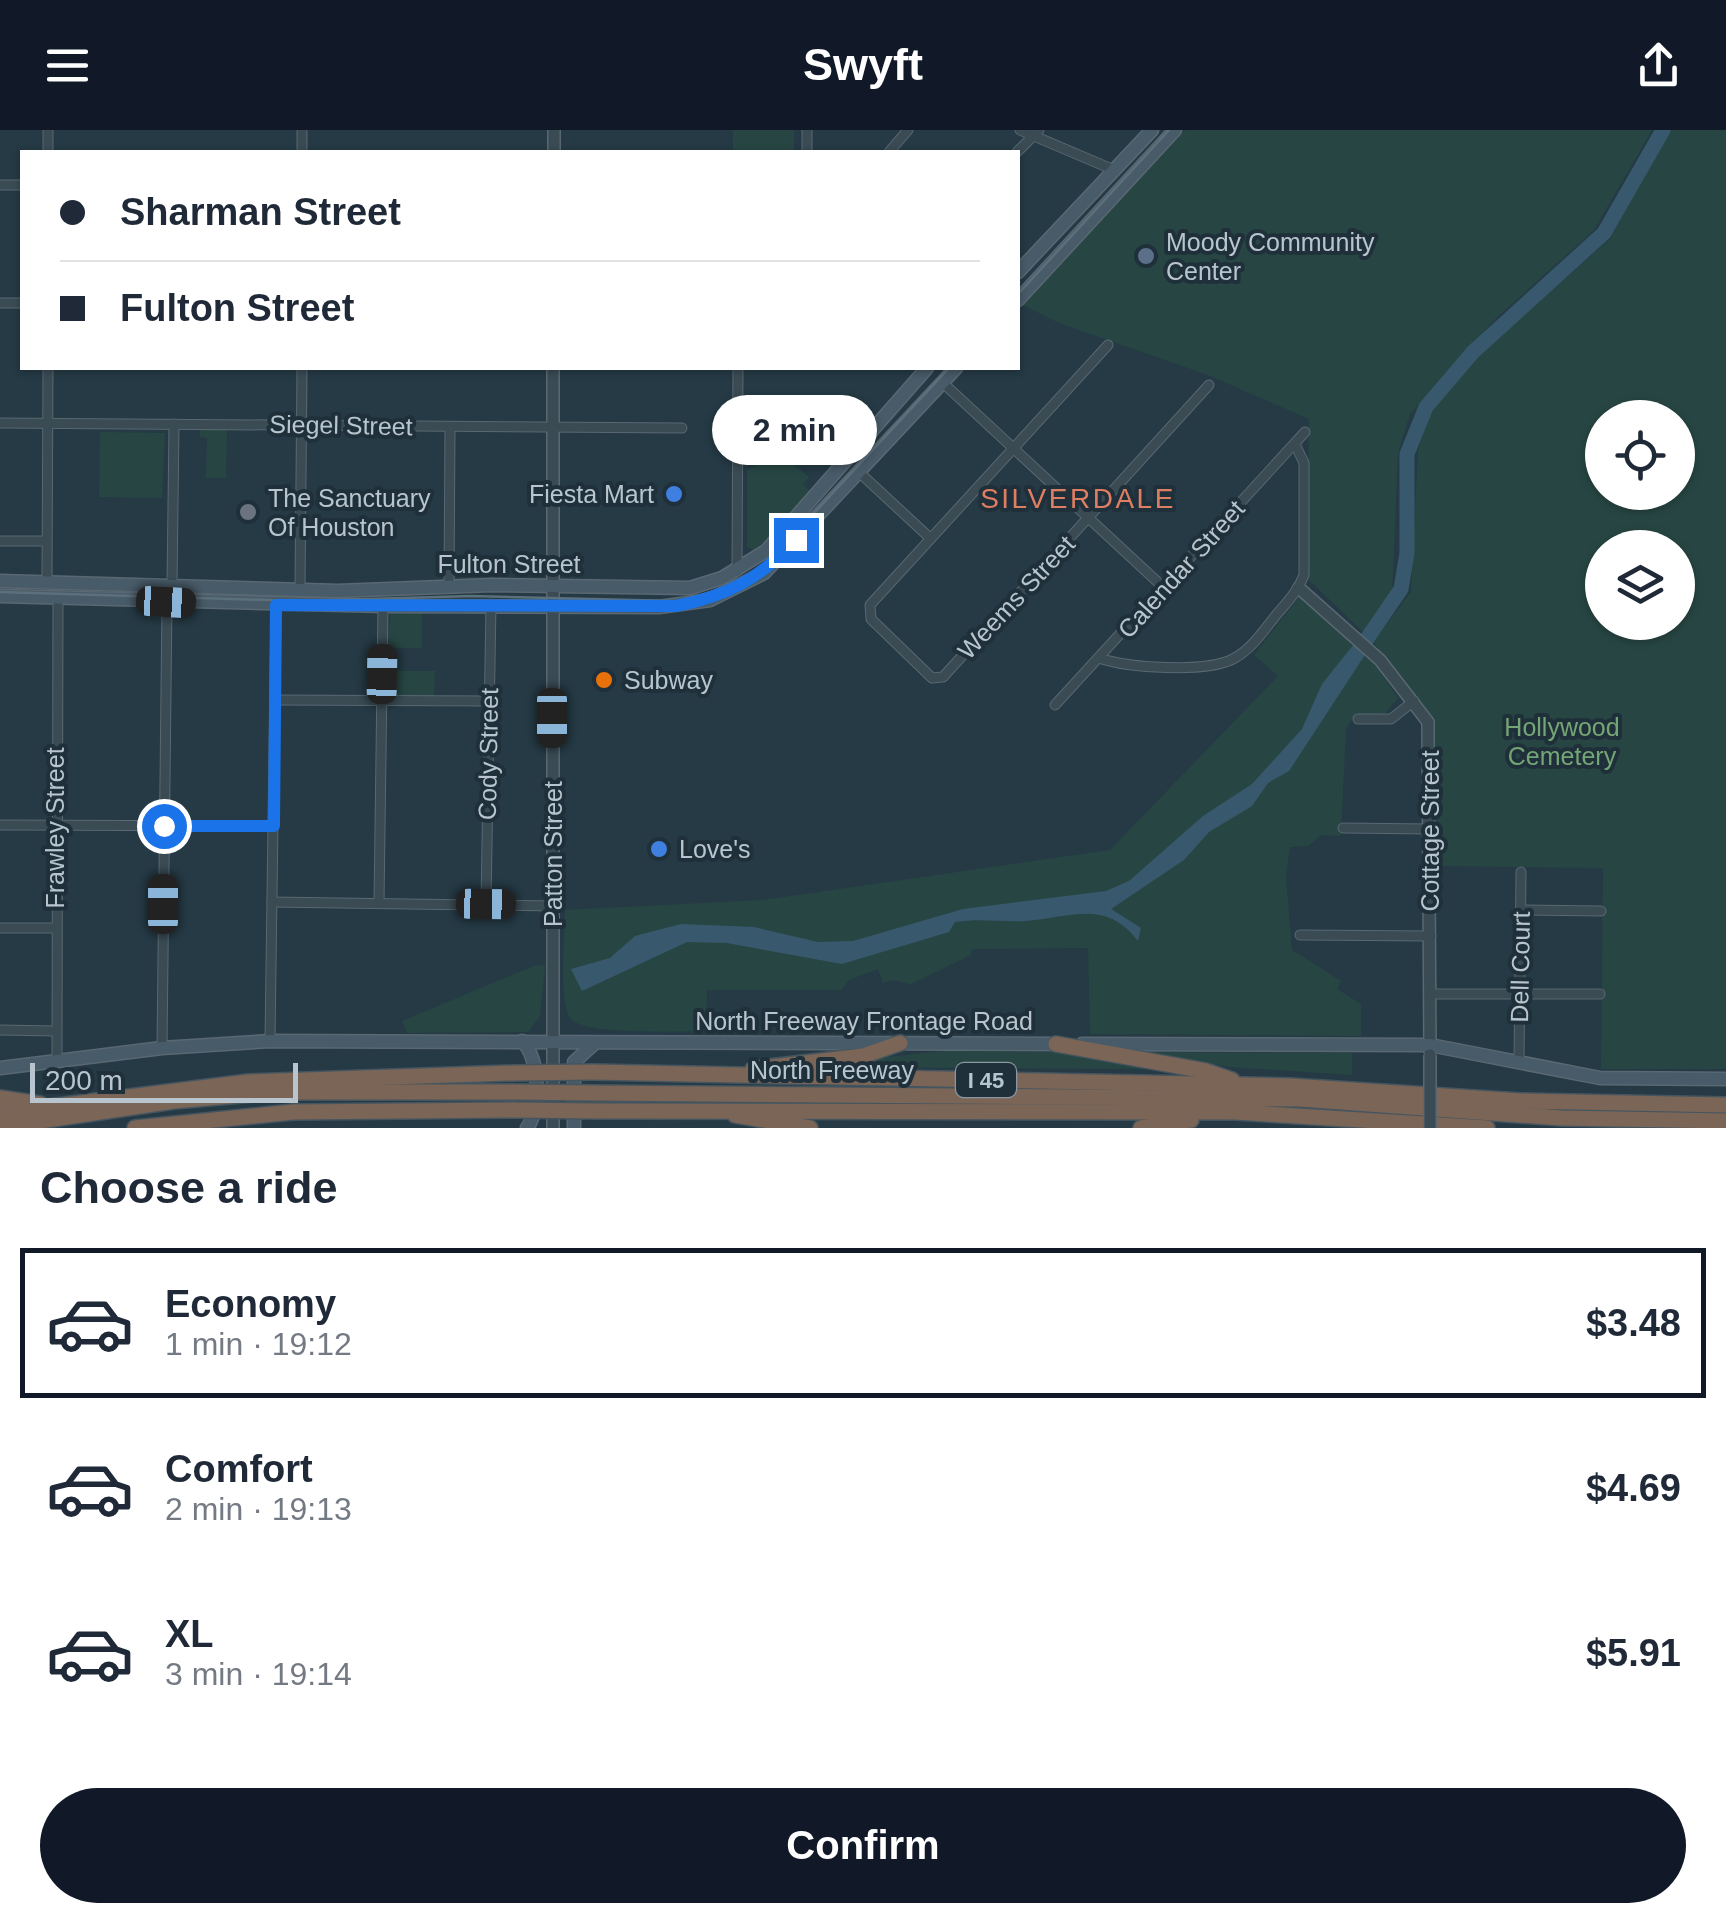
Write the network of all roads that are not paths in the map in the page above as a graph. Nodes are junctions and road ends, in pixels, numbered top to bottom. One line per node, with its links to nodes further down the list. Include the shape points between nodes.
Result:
1 (908, 130): 6 (street)
2 (1020, 130): 5 (street)
3 (1152, 130): 7 (main road)
4 (1175, 130): 9 (main road)
5 (1036, 133): 7 (street)
6 (891, 150)
7 (1114, 170): 8 (main road)
8 (1020, 270)
9 (1020, 298)
10 (1108, 346): 28 (street)
11 (48, 370): 20 (street)
12 (302, 370): 22 (street)
13 (553, 370): 24 (street, Patton Street)
14 (738, 370): 34 (street)
15 (924, 370): 34 (main road, Fulton Street, via 766,551)
16 (954, 370): 17 (main road, Fulton Street)
17 (942, 382): 28 (street); 29 (main road, Fulton Street)
18 (1209, 384): 30 (street, Weems Street)
19 (0, 423): 20 (street, Siegel Street)
20 (47, 423): 21 (street, Siegel Street); 33 (street)
21 (174, 424): 22 (street, Siegel Street); 37 (street)
22 (302, 425): 23 (street, Siegel Street); 41 (street)
23 (450, 426): 24 (street, Siegel Street); 38 (street)
24 (553, 428): 25 (street, Siegel Street); 39 (street, Patton Street)
25 (682, 428)
26 (1306, 432): 27 (street, Calendar Street)
27 (1295, 444): 40 (street, Calendar Street); 42 (street, via 1303,454 1305,482)
28 (1014, 448): 30 (street); 31 (street)
29 (860, 473): 31 (street); 49 (main road, Fulton Street, via 764,573 729,593 676,606)
30 (1089, 518): 31 (street, Weems Street, via 942,677 929,676 868,610); 40 (street)
31 (930, 538)
32 (0, 541): 33 (street)
33 (46, 541): 36 (street)
34 (737, 570): 39 (main road, Fulton Street, via 676,590)
35 (0, 581): 36 (main road, Fulton Street)
36 (47, 581): 37 (main road, Fulton Street)
37 (172, 586): 41 (main road, Fulton Street)
38 (449, 586): 39 (main road, Fulton Street); 41 (main road, Fulton Street)
39 (552, 586): 49 (street, Patton Street)
40 (1163, 587): 50 (street, Calendar Street)
41 (300, 588)
42 (1300, 588): 50 (street, via 1252,645 1222,664 1118,664); 53 (street, Cottage Street)
43 (0, 596): 44 (main road, Fulton Street)
44 (58, 597): 45 (main road, Fulton Street); 58 (street, Frawley Street)
45 (166, 602): 47 (main road, Fulton Street); 59 (street)
46 (490, 604): 48 (main road, Fulton Street); 49 (main road, Fulton Street); 52 (street, Cody Street)
47 (276, 605): 48 (main road, Fulton Street); 51 (street)
48 (383, 606): 54 (street)
49 (552, 606): 67 (street, Patton Street)
50 (1100, 658): 55 (street, Calendar Street)
51 (275, 700): 54 (street); 60 (street)
52 (489, 701): 54 (street); 66 (street, Cody Street)
53 (1414, 701): 56 (street, via 1391,719); 62 (street, Cottage Street, via 1429,726)
54 (382, 702): 65 (street)
55 (1055, 704)
56 (1358, 719)
57 (0, 825): 58 (street)
58 (54, 825): 59 (street); 71 (street, Frawley Street)
59 (164, 826): 60 (street); 85 (street)
60 (274, 826): 64 (street)
61 (1343, 828): 62 (street)
62 (1430, 829): 73 (street, Cottage Street)
63 (1521, 872): 68 (street, Dell Court)
64 (272, 902): 65 (street); 79 (street)
65 (380, 903): 66 (street)
66 (486, 904): 67 (street)
67 (554, 906): 81 (street, Patton Street)
68 (1520, 910): 69 (street); 75 (street, Dell Court)
69 (1601, 910)
70 (0, 928): 71 (street)
71 (56, 928): 78 (street, Frawley Street)
72 (1300, 935): 73 (street)
73 (1431, 936): 74 (street, Cottage Street)
74 (1431, 994): 75 (street); 86 (street, Cottage Street)
75 (1520, 994): 76 (street); 88 (street, Dell Court)
76 (1600, 994)
77 (0, 1030): 78 (street)
78 (55, 1031): 87 (street, Frawley Street)
79 (270, 1041): 80 (main road, North Freeway Frontage Road); 85 (main road, North Freeway Frontage Road)
80 (522, 1041): 81 (main road, North Freeway Frontage Road); 102 (main road, via 534,1058)
81 (552, 1042): 82 (main road, North Freeway Frontage Road); 103 (street, Patton Street)
82 (595, 1042): 83 (main road, North Freeway Frontage Road); 104 (main road, via 574,1062)
83 (900, 1043): 84 (main road, North Freeway Frontage Road); 90 (highway, via 863,1056)
84 (1056, 1044): 86 (main road, North Freeway Frontage Road); 92 (highway, via 1206,1071)
85 (162, 1048): 87 (main road, North Freeway Frontage Road)
86 (1430, 1050): 88 (main road, North Freeway Frontage Road); 107 (street, Cottage Street, bridge)
87 (57, 1059): 89 (main road, North Freeway Frontage Road)
88 (1519, 1062): 91 (main road, North Freeway Frontage Road, via 1600,1078)
89 (0, 1068)
90 (726, 1076): 92 (highway, North Freeway / I 45); 95 (highway, North Freeway / I 45, bridge, via 512,1073 248,1082)
91 (1726, 1079)
92 (1246, 1085): 94 (highway, North Freeway / I 45)
93 (0, 1098): 95 (highway)
94 (1726, 1105)
95 (49, 1107): 98 (highway, North Freeway / I 45)
96 (712, 1109): 97 (highway, North Freeway / I 45); 101 (highway, North Freeway / I 45, bridge, via 293,1112); 105 (highway)
97 (1236, 1112): 106 (highway); 108 (highway, North Freeway / I 45)
98 (0, 1113)
99 (1726, 1122): 100 (highway, North Freeway, bridge, via 1300,1099 277,1092)
100 (0, 1127)
101 (135, 1128)
102 (527, 1128)
103 (553, 1128)
104 (574, 1128)
105 (810, 1128)
106 (1140, 1128)
107 (1430, 1128)
108 (1488, 1128)

